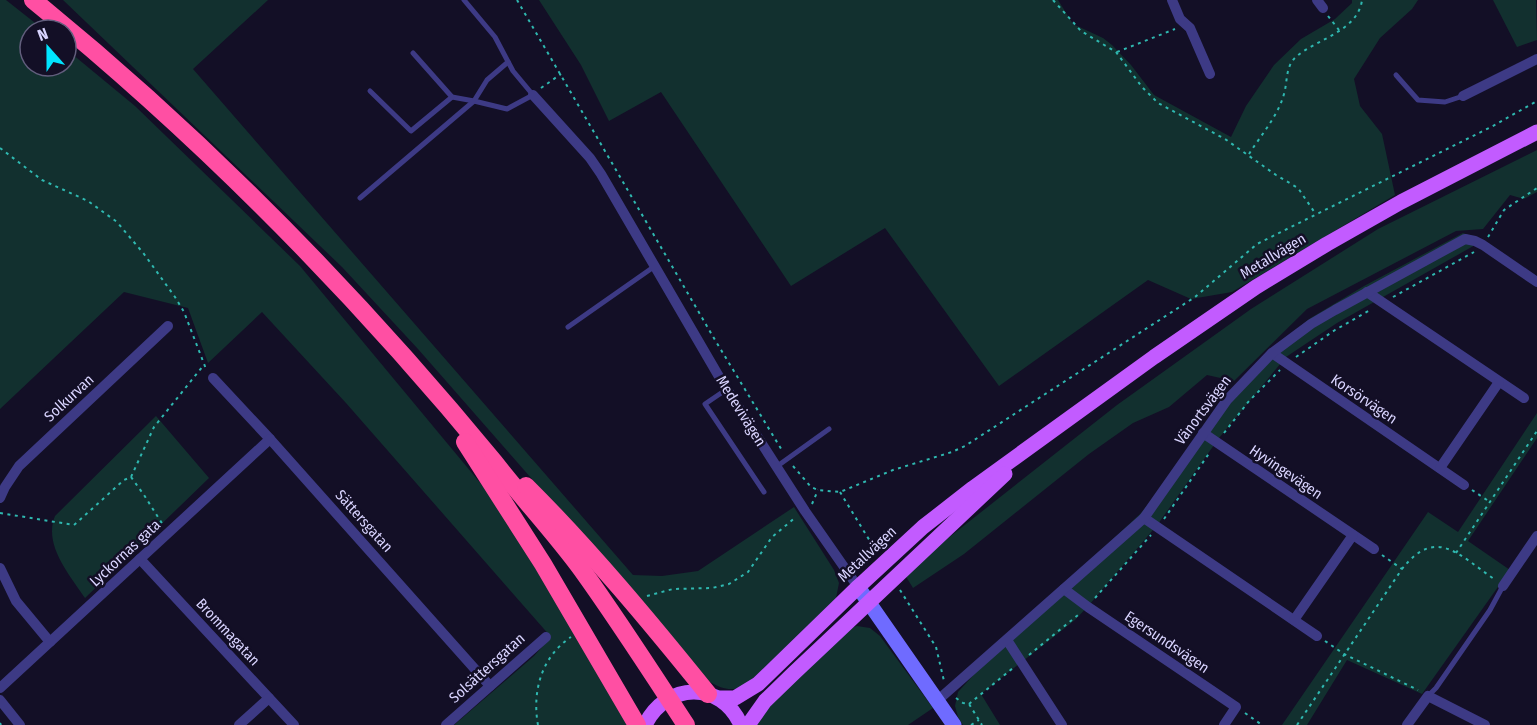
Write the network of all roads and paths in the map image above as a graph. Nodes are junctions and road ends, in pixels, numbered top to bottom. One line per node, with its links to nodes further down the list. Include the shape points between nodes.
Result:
1 (20, 0): 9 (highway)
2 (33, 0): 46 (highway, via 114,67 221,165 388,339)
3 (464, 0): 16 (lane, via 495,37)
4 (517, 0): 17 (path)
5 (1053, 0): 13 (path, via 1081,31)
6 (1172, 0): 10 (street)
7 (1362, 0): 11 (path, via 1354,16)
8 (1320, 4): 11 (path)
9 (42, 18)
10 (1186, 24): 13 (path); 18 (street)
11 (1339, 31): 28 (path, via 1292,60 1279,106)
12 (78, 48): 46 (highway, via 215,171 303,258)
13 (1116, 52): 28 (path, via 1158,103)
14 (413, 53): 23 (lane)
15 (1537, 59): 22 (street)
16 (508, 62): 21 (lane); 24 (lane, via 487,80)
17 (561, 74): 21 (path); 53 (path)
18 (1210, 74)
19 (1396, 75): 22 (lane, via 1418,100 1445,102)
20 (370, 91): 23 (lane, via 411,131)
21 (533, 95): 24 (lane, via 507,110); 33 (street, Medevivägen, via 590,158)
22 (1463, 96)
23 (452, 97): 24 (lane)
24 (474, 101): 30 (lane)
25 (1537, 101): 31 (path)
26 (1537, 132): 50 (main road, Metallvägen, via 1401,202 1256,287)
27 (0, 148): 41 (path, via 35,176 88,201 117,222 175,297)
28 (1249, 154): 31 (path, via 1298,188)
29 (1537, 188): 32 (path, via 1504,210)
30 (360, 198)
31 (1316, 213): 60 (path, via 1257,244 1195,297 965,446)
32 (1483, 245): 34 (street); 35 (street, Vänortsvägen, via 1470,239 1459,241); 36 (path)
33 (655, 266): 38 (lane); 44 (street, Medevivägen)
34 (1537, 282)
35 (1367, 292): 36 (street); 39 (street, Vänortsvägen, via 1311,324)
36 (1382, 303): 40 (path); 43 (street)
37 (168, 326): 61 (street, Solkurvan, via 19,466)
38 (568, 327)
39 (1272, 353): 40 (street, Korsörvägen); 49 (street, Vänortsvägen, via 1227,400)
40 (1287, 364): 52 (path, via 1248,401); 55 (street, Korsörvägen)
41 (203, 366): 42 (path); 56 (path, via 153,427)
42 (213, 378): 51 (street, Sättersgatan)
43 (1499, 382): 45 (street); 55 (street)
44 (727, 389): 54 (street, Medevivägen); 59 (lane, via 705,404)
45 (1524, 398)
46 (461, 428): 93 (highway, via 554,514); 106 (highway); 108 (highway, via 574,572); 109 (highway, via 580,567)
47 (829, 429): 53 (lane)
48 (1537, 431): 62 (path)
49 (1203, 433): 52 (street, Hyvingevägen); 65 (street, Vänortsvägen)
50 (1045, 437): 78 (main road, Metallvägen, via 923,527); 81 (main road, Metallvägen)
51 (270, 439): 67 (street, Lyckornas gata); 91 (street, Sättersgatan)
52 (1217, 443): 66 (path); 68 (street, Hyvingevägen)
53 (788, 459): 54 (lane); 58 (path, via 805,481)
54 (776, 467): 63 (street, Medevivägen)
55 (1440, 468): 57 (street, Korsörvägen)
56 (131, 477): 64 (path, via 74,525); 67 (path)
57 (1464, 485): 62 (path)
58 (818, 490): 60 (path); 63 (path)
59 (764, 492)
60 (840, 492): 72 (path)
61 (0, 498)
62 (1490, 502): 71 (path)
63 (805, 511): 78 (street, Medevivägen); 79 (path, via 772,537 748,572 737,580 721,587)
64 (0, 513)
65 (1144, 518): 66 (street); 80 (street, Vänortsvägen)
66 (1158, 527): 82 (path); 83 (street)
67 (168, 533): 73 (street, Lyckornas gata)
68 (1353, 535): 70 (street, Hyvingevägen); 83 (street)
69 (1537, 536): 77 (street)
70 (1374, 549): 75 (path)
71 (1456, 553): 75 (path, via 1431,546 1419,550); 77 (path)
72 (880, 558)
73 (140, 559): 87 (street, Lyckornas gata); 96 (street, Brommagatan)
74 (0, 568): 87 (street, via 16,601)
75 (1402, 569): 88 (path)
76 (896, 583): 94 (path, via 936,647)
77 (1503, 586): 95 (lane)
78 (858, 587): 81 (street, Medevivägen); 93 (main road, Metallvägen, via 747,693 735,698)
79 (695, 588)
80 (1064, 589): 82 (street, Egersundsvägen); 86 (street, Vänortsvägen)
81 (868, 602): 94 (street, Medevivägen); 111 (main road, Metallvägen, via 765,701)
82 (1088, 607): 89 (path); 99 (street, Egersundsvägen)
83 (1294, 620): 84 (street)
84 (1317, 636): 88 (path)
85 (546, 637): 91 (street, Solsättersgatan)
86 (1007, 640): 89 (street); 94 (street, Vänortsvägen)
87 (50, 642): 92 (street, Lyckornas gata)
88 (1344, 654): 95 (path); 118 (path)
89 (1021, 661): 98 (path); 115 (street)
90 (540, 679): 105 (path, via 535,704)
91 (490, 686): 101 (street, Solsättersgatan)
92 (0, 688)
93 (709, 695): 107 (main road, Metallvägen, via 686,692 672,696 660,704); 110 (main road, via 735,714)
94 (944, 695): 98 (path); 112 (street, Medevivägen)
95 (1428, 696): 119 (street); 120 (street)
96 (269, 698): 103 (street); 104 (street, Brommagatan)
97 (0, 700): 102 (street)
98 (969, 704): 100 (path)
99 (1236, 707): 116 (street); 117 (path)
100 (979, 720): 113 (path); 114 (path)
101 (449, 724)
102 (20, 725)
103 (239, 725)
104 (294, 725)
105 (538, 725)
106 (638, 725)
107 (645, 725)
108 (676, 725)
109 (686, 725)
110 (741, 725)
111 (748, 725)
112 (954, 725)
113 (971, 725)
114 (982, 725)
115 (1062, 725)
116 (1224, 725)
117 (1262, 725)
118 (1296, 725)
119 (1407, 725)
120 (1485, 725)

